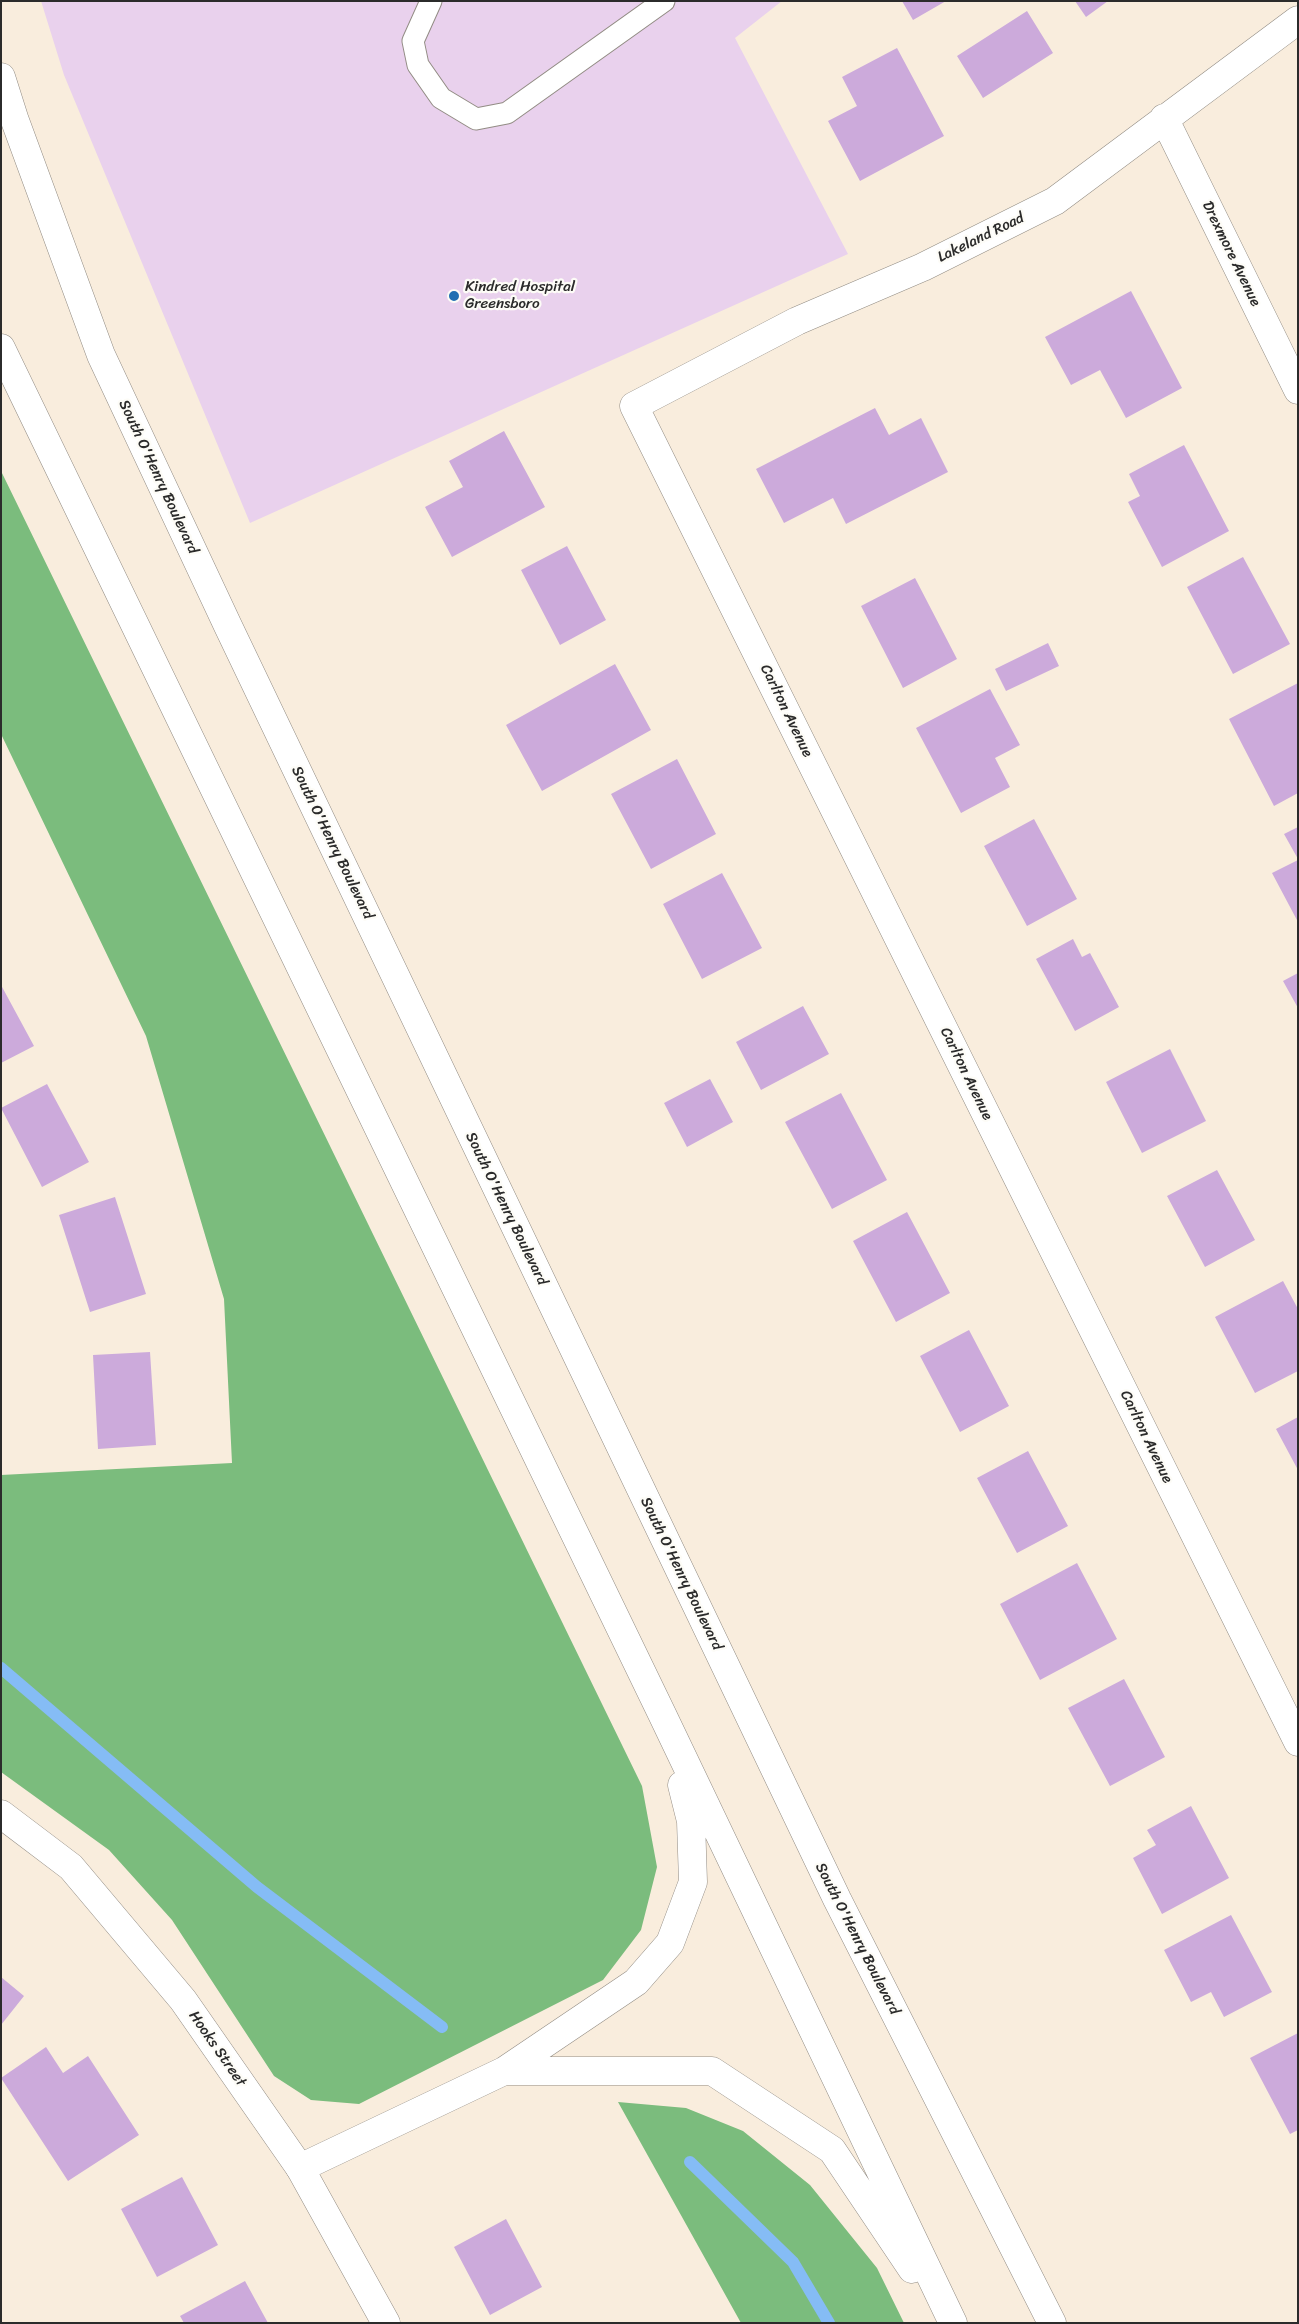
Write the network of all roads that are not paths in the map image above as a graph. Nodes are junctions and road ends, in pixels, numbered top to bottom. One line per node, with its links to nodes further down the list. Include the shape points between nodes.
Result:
1 (432, 1): 2 (lane, via 413,41 418,65 441,98 476,119 506,113)
2 (664, 1)
3 (1298, 20): 5 (main road, Lakeland Road)
4 (1, 76): 17 (main road, South O'Henry Boulevard, via 109,373 832,1890)
5 (1164, 118): 7 (main road, Drexmore Avenue); 8 (main road, Lakeland Road, via 1055,201 923,267 797,321)
6 (1, 348): 9 (main road)
7 (1298, 390)
8 (634, 406): 10 (main road, Carlton Avenue)
9 (662, 1714): 12 (main road, via 692,1830 693,1882 670,1943 636,1982); 16 (main road)
10 (1298, 1742)
11 (1, 1814): 13 (main road, Hooks Street, via 71,1867 183,2000)
12 (504, 2070): 13 (main road); 15 (main road, via 712,2070 832,2150)
13 (300, 2168): 14 (main road, Hooks Street)
14 (386, 2323)
15 (948, 2323)
16 (953, 2323)
17 (1052, 2323)

